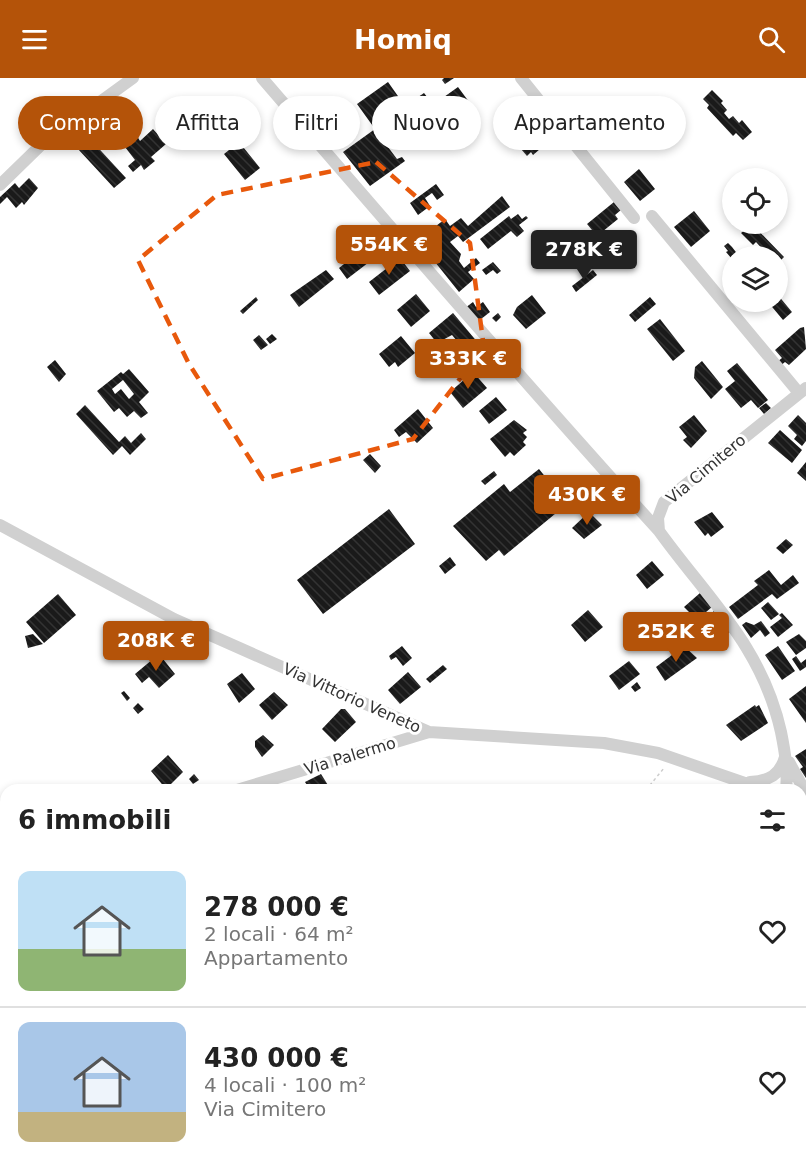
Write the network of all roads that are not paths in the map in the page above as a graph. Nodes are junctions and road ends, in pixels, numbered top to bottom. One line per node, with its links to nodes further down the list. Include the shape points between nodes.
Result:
1 (133, 78): 4 (street, via 42,144)
2 (262, 78): 9 (street, via 499,354)
3 (521, 78): 6 (street)
4 (0, 185)
5 (652, 216): 7 (street)
6 (634, 218)
7 (802, 390): 9 (street, Via Cimitero, via 664,502 658,518)
8 (0, 525): 10 (street, Via Vittorio Veneto, via 174,619)
9 (659, 531): 11 (street, via 749,649 776,710)
10 (429, 732): 12 (street, Via Vittorio Veneto, via 604,743 672,758); 13 (street, Via Palermo)
11 (786, 756): 12 (street, via 770,779); 15 (street); 16 (street)
12 (744, 782): 14 (street, Via Vittorio Veneto)
13 (273, 784)
14 (749, 784)
15 (786, 784)
16 (801, 784)

